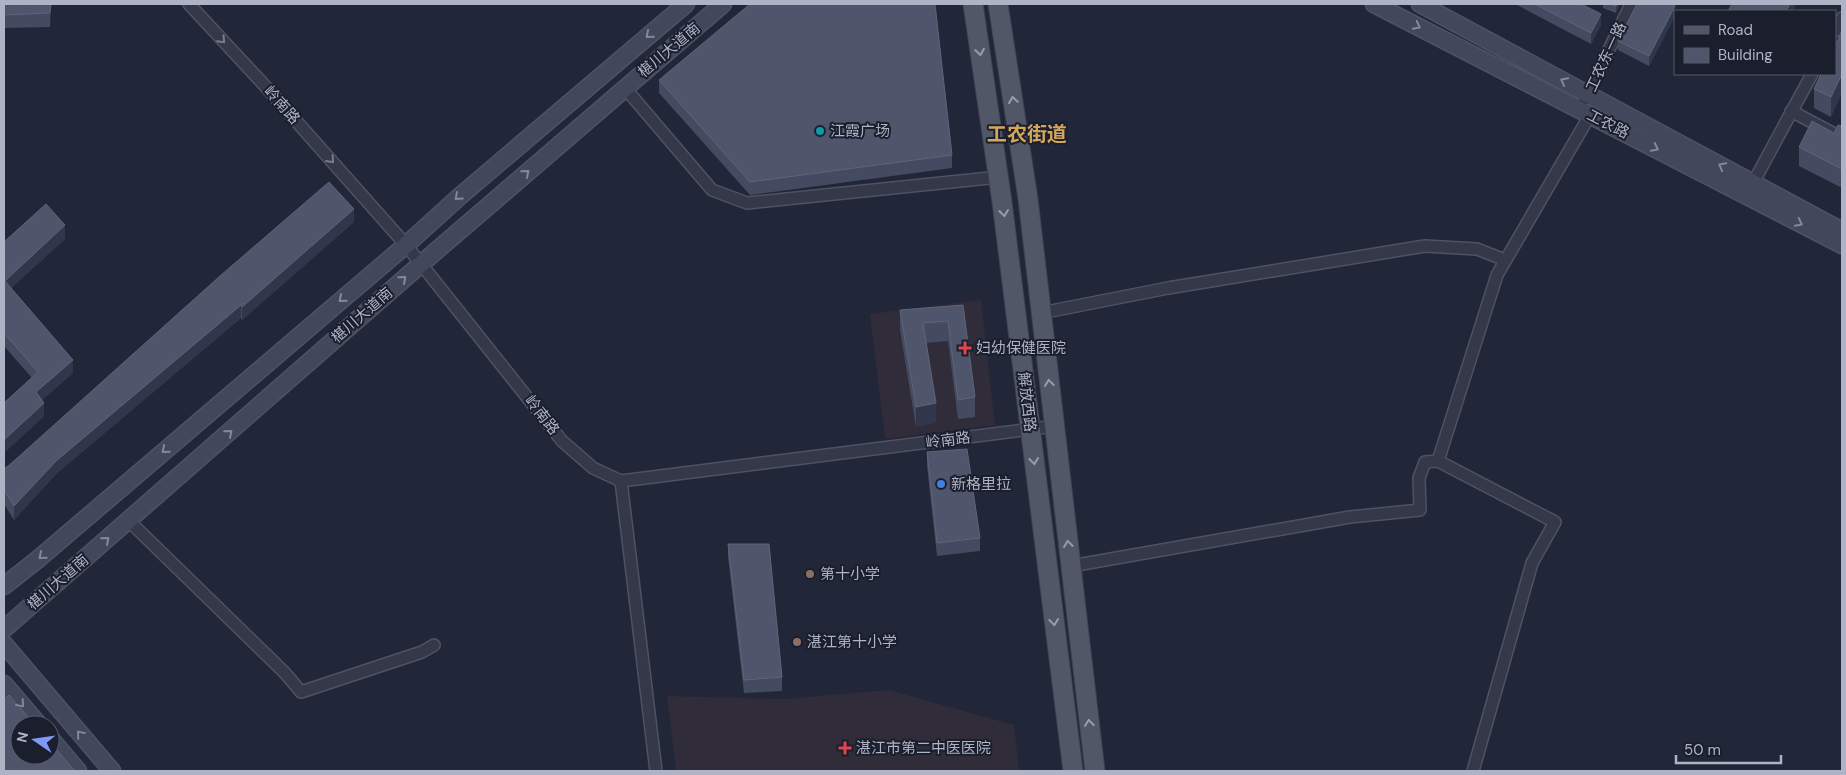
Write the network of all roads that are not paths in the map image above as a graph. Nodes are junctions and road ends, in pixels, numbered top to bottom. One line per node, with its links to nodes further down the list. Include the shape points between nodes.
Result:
1 (189, 4): 20 (street, 岭南路, one-way to 20)
2 (686, 4): 20 (street, 椹川大道南, one-way to 20)
3 (723, 4): 12 (street, 椹川大道南)
4 (973, 4): 17 (main road, 解放西路, one-way to 17)
5 (998, 4): 24 (main road, 解放西路, one-way to 5, via 1028,199)
6 (1374, 4): 15 (street, 工农路, one-way to 15)
7 (1420, 4): 13 (street, 工农路, one-way to 7)
8 (1631, 4): 13 (street, 工农东一路)
9 (1842, 18): 10 (street)
10 (1836, 30)
11 (1811, 75): 14 (street)
12 (625, 88): 17 (street, via 712,190 747,203); 23 (street, 椹川大道南, one-way to 12)
13 (1588, 94): 15 (street, 工农东一路); 18 (street, 工农路, one-way to 13)
14 (1791, 111): 16 (street); 18 (street)
15 (1584, 112): 21 (street, 工农路, one-way to 21); 22 (street, 工农东一路)
16 (1842, 138)
17 (999, 177): 26 (main road, 解放西路, one-way to 26)
18 (1753, 183): 19 (street, 工农路)
19 (1842, 231)
20 (406, 245): 23 (street, 岭南路); 31 (street, 椹川大道南, one-way to 31)
21 (1842, 245)
22 (1505, 260): 24 (street, via 1477,250 1425,246 1168,288); 27 (street, 工农东一路, via 1497,275)
23 (422, 264): 28 (street, 岭南路, via 562,441 593,468); 29 (street, 椹川大道南, one-way to 23)
24 (1041, 313): 25 (main road, 解放西路, one-way to 24)
25 (1054, 426): 26 (street, 岭南路); 30 (main road, 解放西路, one-way to 25)
26 (1031, 430): 28 (street, 岭南路); 41 (main road, 解放西路, one-way to 41)
27 (1438, 461): 30 (street, via 1425,462 1420,478 1420,510 1350,517); 43 (street, via 1555,522 1532,562)
28 (621, 481): 40 (street)
29 (128, 520): 32 (street, 椹川大道南, one-way to 29); 34 (street, via 301,692 422,652)
30 (1071, 566): 42 (main road, 解放西路, one-way to 30)
31 (4, 586)
32 (4, 629)
33 (4, 644): 39 (street, one-way to 33)
34 (434, 645)
35 (4, 684): 36 (street, one-way to 36)
36 (30, 715)
37 (60, 750): 38 (street)
38 (78, 771)
39 (112, 771)
40 (656, 771)
41 (1073, 771)
42 (1095, 771)
43 (1473, 771)

